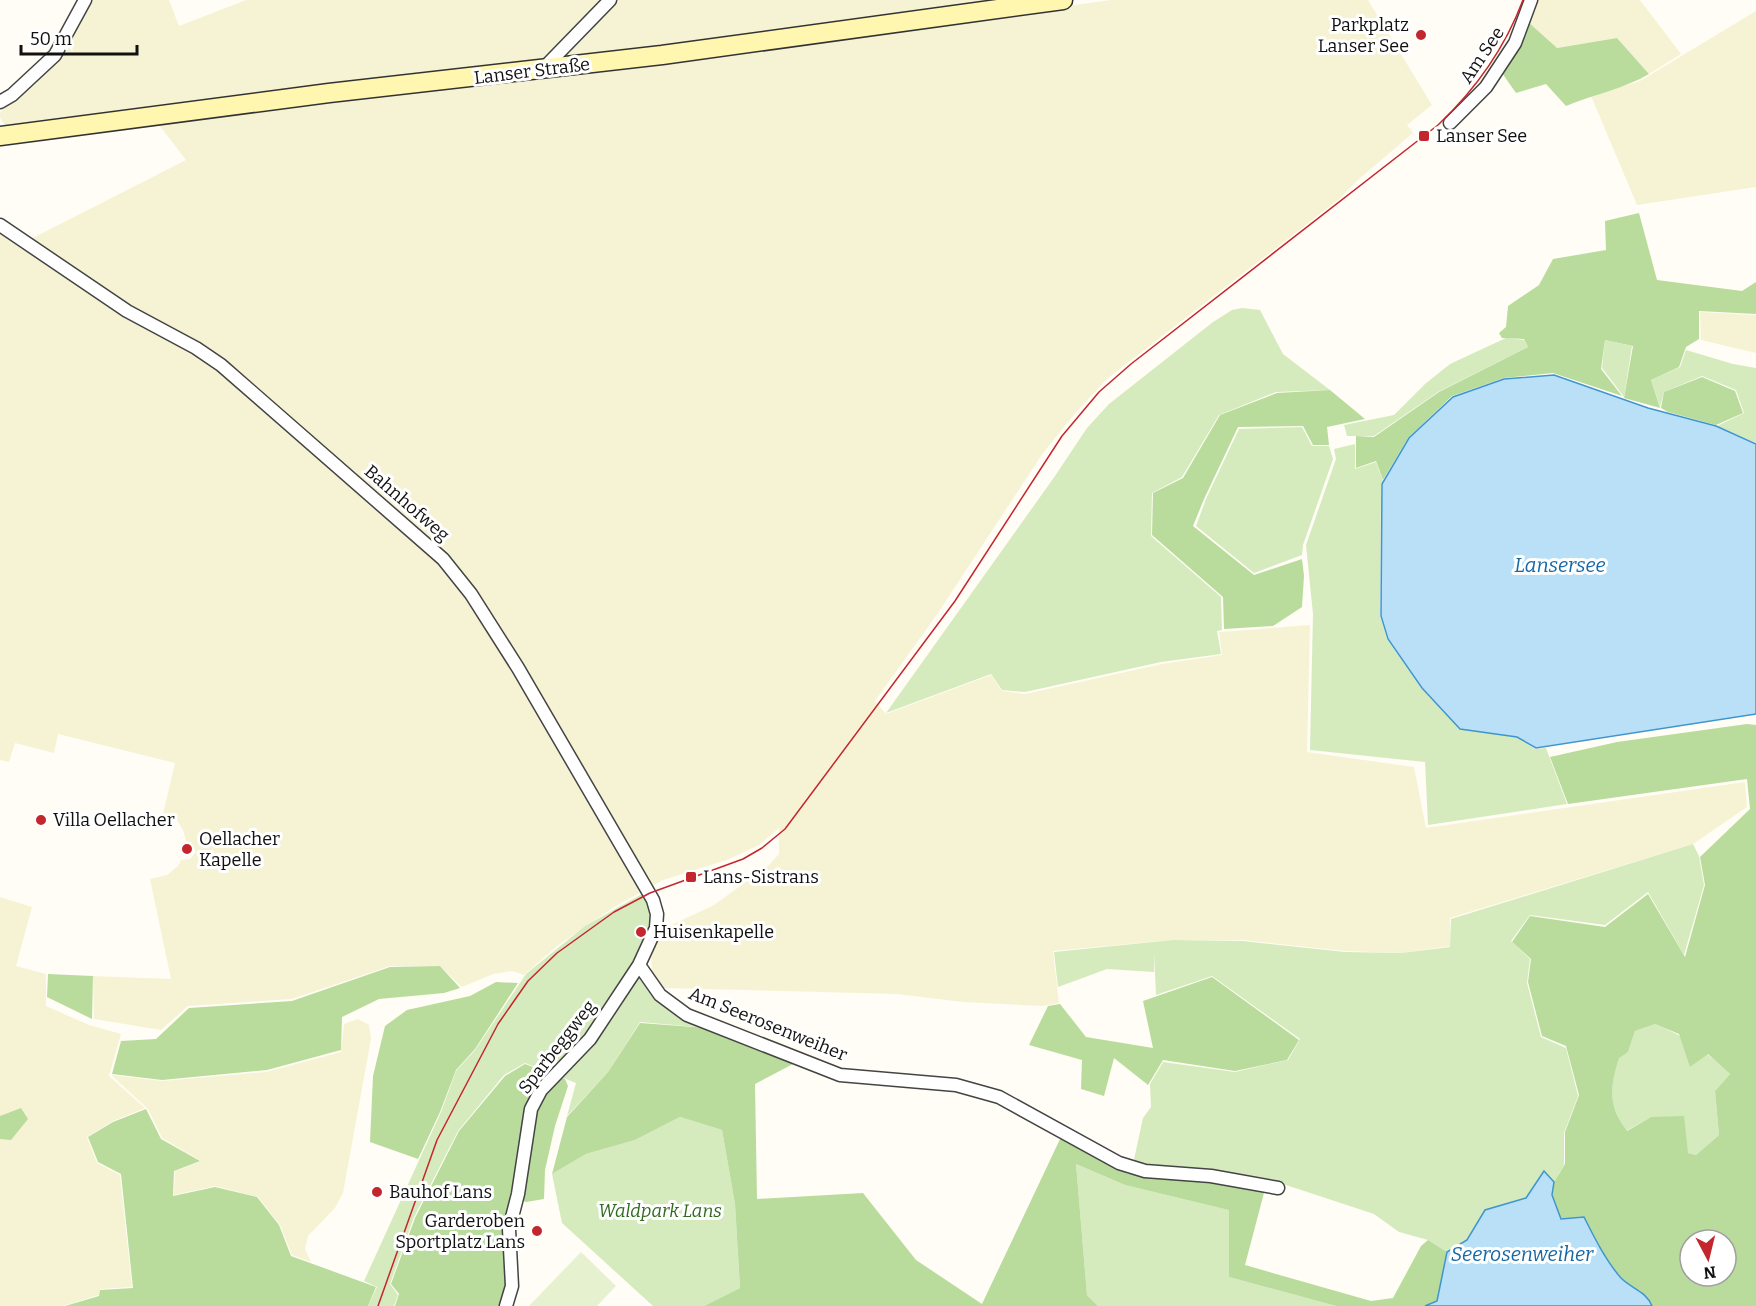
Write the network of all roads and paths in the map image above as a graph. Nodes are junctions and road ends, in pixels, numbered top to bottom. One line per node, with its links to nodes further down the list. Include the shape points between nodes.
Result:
1 (85, 0): 6 (street, via 55,55)
2 (610, 0): 5 (street)
3 (1063, 0): 5 (main road, Lanser Straße)
4 (1531, 0): 7 (street, Am See, via 1515,43 1486,87)
5 (542, 70): 8 (main road, Lanser Straße)
6 (0, 102)
7 (1450, 123)
8 (0, 136)
9 (0, 225): 10 (street, Bahnhofweg, via 127,311 221,365 443,559 471,594 518,668 644,883 655,905)
10 (656, 928): 11 (street, Sparbeggweg)
11 (639, 965): 12 (street, Am Seerosenweiher, via 660,995 687,1015 840,1075 956,1085 999,1097 1128,1166); 13 (street, Sparbeggweg, via 590,1039 541,1090 531,1109 509,1228 512,1286)
12 (1278, 1188)
13 (506, 1306)

